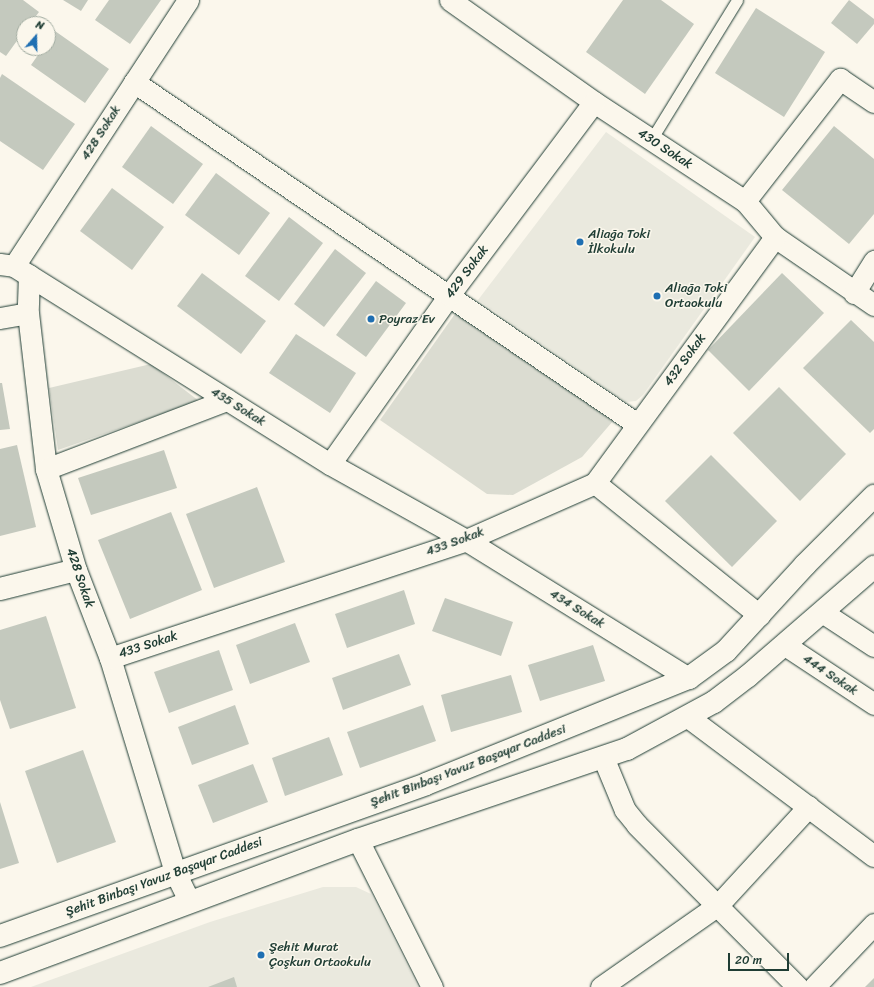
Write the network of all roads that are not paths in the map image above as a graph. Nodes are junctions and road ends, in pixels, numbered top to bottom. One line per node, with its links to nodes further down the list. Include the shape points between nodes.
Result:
1 (188, 0): 4 (street, 428 Sokak)
2 (450, 0): 5 (street, 430 Sokak)
3 (737, 0): 7 (lane)
4 (134, 82): 11 (street, 428 Sokak); 13 (street)
5 (594, 102): 7 (street, 430 Sokak); 13 (street, 429 Sokak)
6 (874, 102): 8 (street, via 840,79)
7 (651, 140): 8 (street, 430 Sokak)
8 (745, 201): 9 (street, 430 Sokak)
9 (775, 237): 12 (street, 430 Sokak); 18 (street, 432 Sokak)
10 (874, 261): 12 (street)
11 (14, 268): 15 (street, 428 Sokak); 17 (street, 435 Sokak)
12 (854, 293): 14 (street, 430 Sokak)
13 (449, 295): 18 (street); 19 (street, 429 Sokak)
14 (874, 305)
15 (28, 314): 16 (street); 20 (street, 428 Sokak)
16 (0, 318)
17 (227, 400): 19 (street, 435 Sokak); 20 (street)
18 (637, 424): 21 (street, 432 Sokak)
19 (330, 464): 23 (street, 435 Sokak)
20 (46, 469): 25 (street, 428 Sokak)
21 (595, 483): 23 (street, 433 Sokak); 28 (street)
22 (874, 496): 28 (street, Şehit Binbaşı Yavuz Başayar Caddesi, via 805,565)
23 (466, 540): 31 (street, 433 Sokak); 32 (street, 434 Sokak)
24 (874, 567): 27 (street)
25 (76, 570): 26 (street); 31 (street, 428 Sokak)
26 (0, 589)
27 (822, 612): 29 (street); 30 (street)
28 (759, 616): 32 (street, Şehit Binbaşı Yavuz Başayar Caddesi, via 726,651)
29 (785, 645): 33 (street, 444 Sokak); 34 (street, via 714,702)
30 (874, 646)
31 (110, 658): 39 (street, 428 Sokak)
32 (689, 678): 39 (street, Şehit Binbaşı Yavuz Başayar Caddesi, via 426,784)
33 (874, 704)
34 (688, 717): 35 (street, via 627,749); 36 (street)
35 (603, 757): 37 (street); 41 (street, via 625,810)
36 (809, 806): 38 (street); 41 (street)
37 (358, 840): 40 (street); 45 (street)
38 (874, 856)
39 (175, 872): 40 (street, 428 Sokak); 43 (street, Şehit Binbaşı Yavuz Başayar Caddesi)
40 (189, 901): 44 (street)
41 (718, 905): 46 (street); 47 (street)
42 (874, 924): 48 (street)
43 (0, 936)
44 (0, 973)
45 (432, 987)
46 (601, 987)
47 (798, 987)
48 (814, 987)

